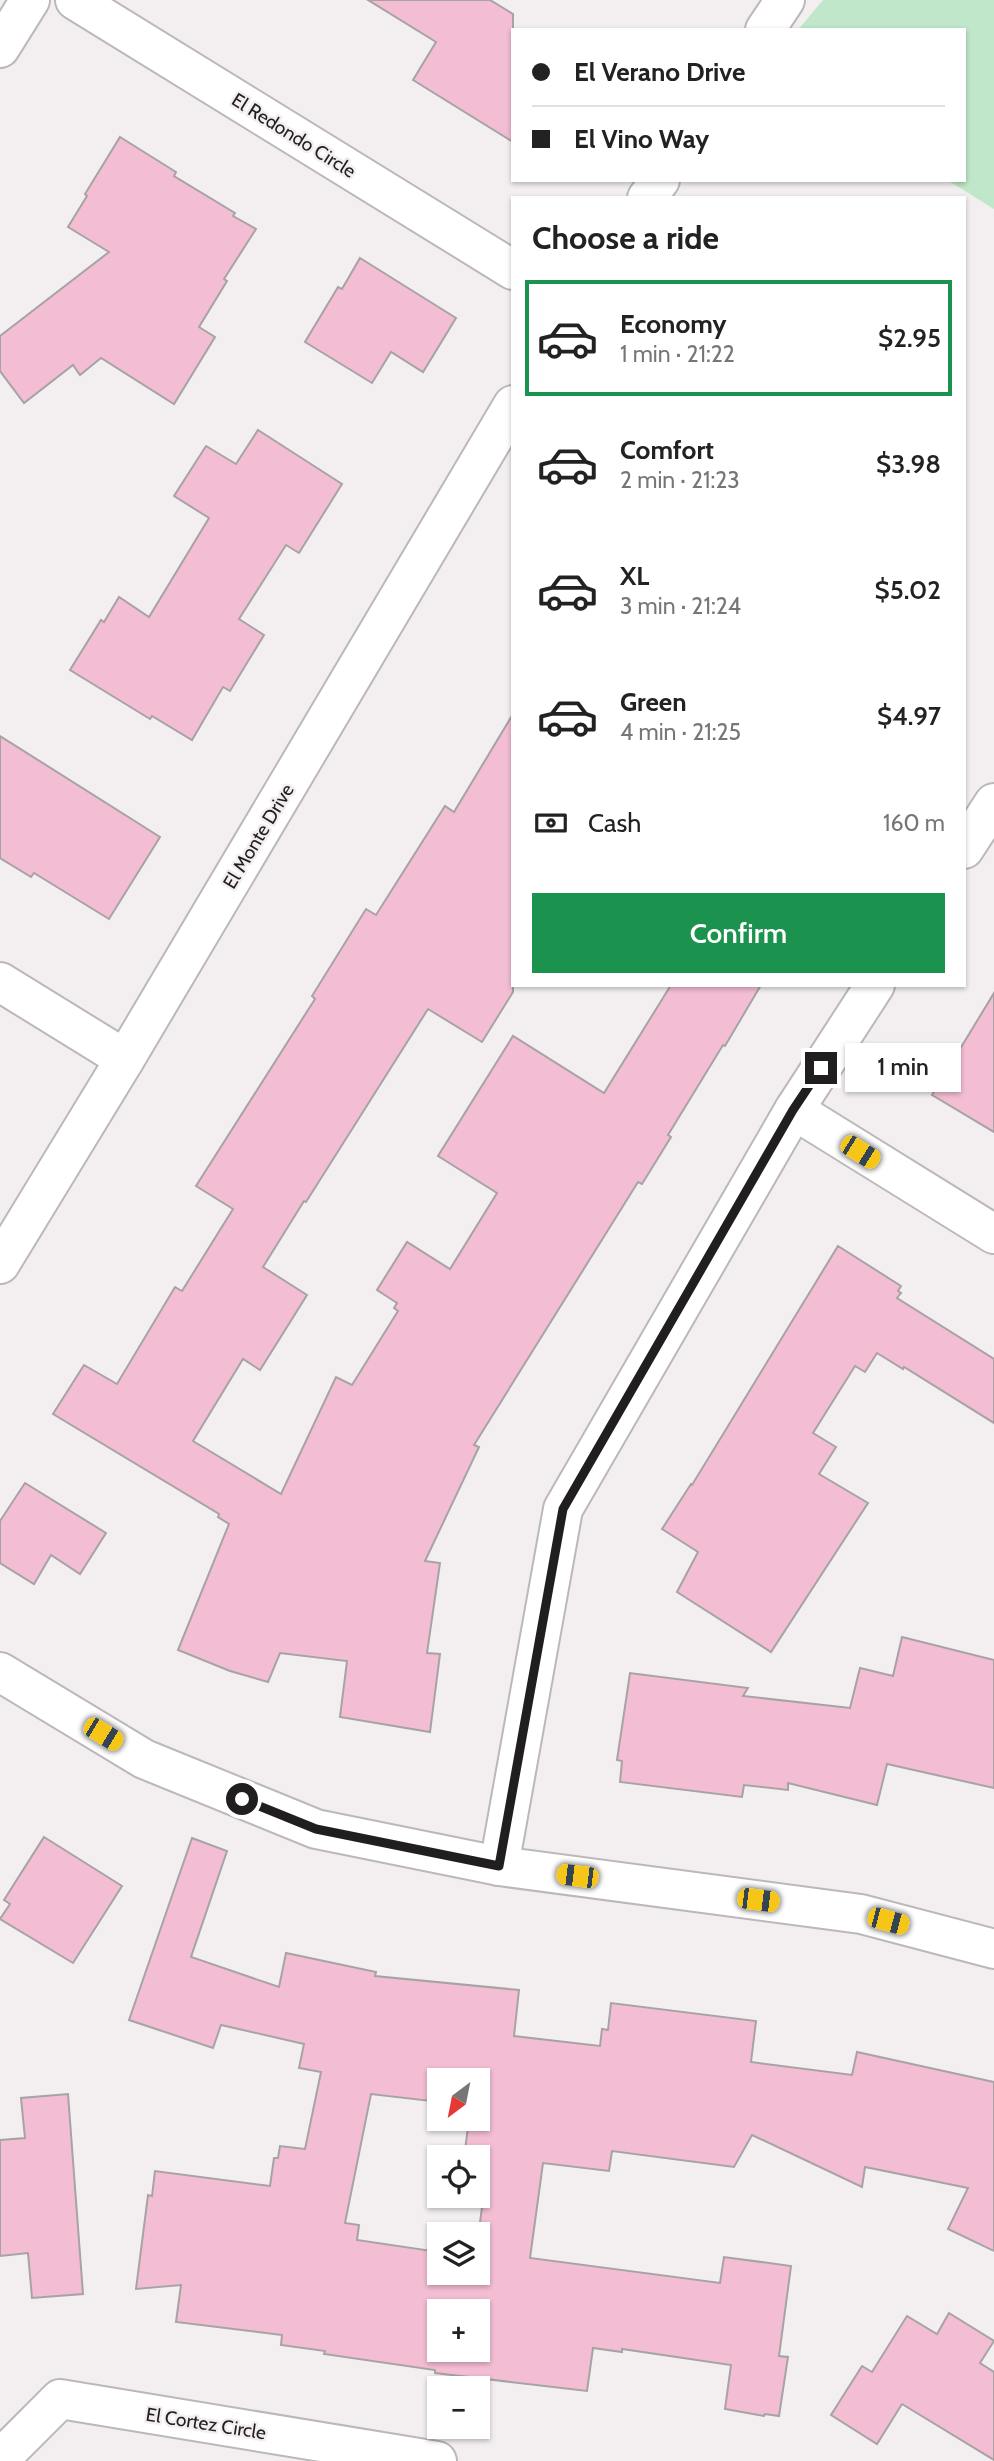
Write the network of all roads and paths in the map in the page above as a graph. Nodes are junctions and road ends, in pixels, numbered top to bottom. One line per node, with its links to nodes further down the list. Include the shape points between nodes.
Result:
1 (30, 0): 5 (street)
2 (75, 0): 6 (street, El Redondo Circle)
3 (785, 0): 4 (street)
4 (766, 28)
5 (0, 48)
6 (511, 269)
7 (511, 408): 12 (street, El Monte Drive)
8 (994, 803): 9 (street)
9 (966, 846)
10 (0, 982): 12 (street)
11 (874, 987): 13 (street)
12 (125, 1059): 15 (street, El Monte Drive)
13 (793, 1110): 14 (street); 17 (street, via 563,1509)
14 (994, 1234)
15 (0, 1264)
16 (0, 1672): 17 (street, via 144,1759 316,1829)
17 (499, 1866): 18 (street, via 861,1914)
18 (994, 1950)
19 (0, 2459): 20 (street, El Cortez Circle, via 60,2399)
20 (437, 2461)

